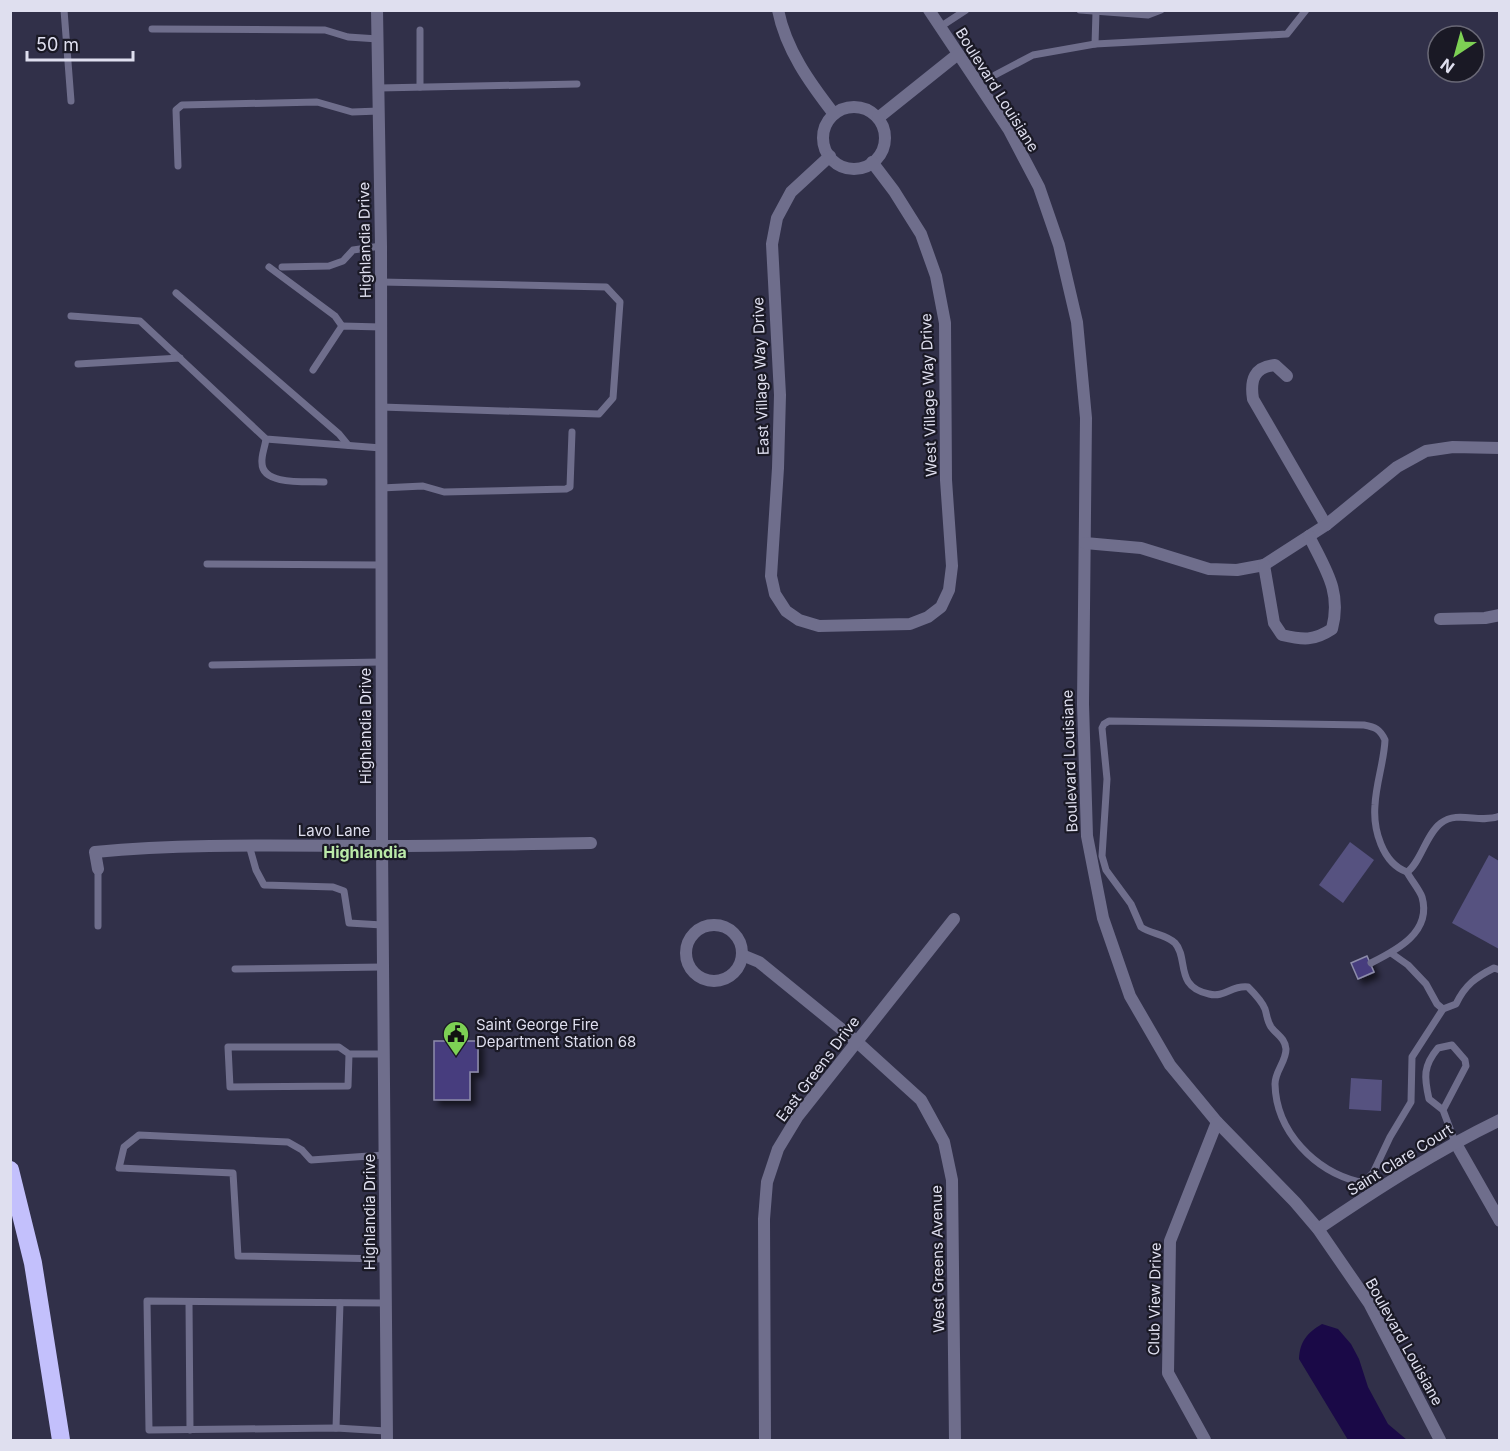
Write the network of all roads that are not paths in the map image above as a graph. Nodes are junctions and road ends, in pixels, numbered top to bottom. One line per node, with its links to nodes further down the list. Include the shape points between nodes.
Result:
1 (64, 10): 20 (lane)
2 (377, 10): 13 (street, Highlandia Drive)
3 (778, 10): 22 (street, via 797,60)
4 (929, 10): 10 (street, Boulevard Louisiane)
5 (966, 10): 10 (lane)
6 (1080, 10): 9 (lane)
7 (1161, 10): 9 (lane, via 1148,15)
8 (1306, 10): 14 (lane, via 1287,34)
9 (1096, 12): 14 (lane)
10 (940, 27): 15 (street, Boulevard Louisiane)
11 (152, 29): 13 (lane, via 325,30 348,37)
12 (420, 30): 18 (lane)
13 (378, 39): 19 (street, Highlandia Drive)
14 (1095, 44): 17 (lane, via 1033,55)
15 (958, 54): 17 (street, Boulevard Louisiane); 23 (street)
16 (577, 84): 18 (lane)
17 (978, 84): 49 (street, Boulevard Louisiane, via 1009,130 1039,187 1059,245 1077,322 1086,418)
18 (420, 87): 19 (lane)
19 (379, 88): 21 (street, Highlandia Drive)
20 (71, 101)
21 (379, 111): 26 (lane, via 352,112 317,102 182,105 176,110); 27 (street, Highlandia Drive)
22 (834, 114): 23 (street, via 855,107); 24 (street, via 824,134)
23 (878, 118): 25 (street, via 885,139)
24 (830, 156): 25 (street, via 853,168); 53 (street, East Village Way Drive, via 791,192 777,218 772,244 780,395 771,576 775,594 786,611 819,626 910,624 928,618)
25 (872, 162): 53 (street, West Village Way Drive, via 921,234 936,276 945,323 946,480 952,566 949,590)
26 (178, 166)
27 (381, 246): 29 (lane, via 353,250 343,261 329,266); 30 (street, Highlandia Drive)
28 (269, 267): 33 (lane, via 335,315)
29 (282, 267)
30 (381, 282): 34 (street, Highlandia Drive); 39 (lane, via 606,287 620,302 613,398 599,414)
31 (176, 293): 42 (lane)
32 (71, 316): 35 (lane, via 140,321)
33 (342, 326): 34 (lane); 37 (lane)
34 (381, 327): 39 (street, Highlandia Drive)
35 (180, 358): 36 (lane); 41 (lane)
36 (78, 364)
37 (313, 370)
38 (1287, 376): 47 (street, via 1275,365 1264,366 1251,386 1253,399)
39 (381, 407): 43 (street, Highlandia Drive)
40 (573, 432): 46 (lane, via 570,487 566,489 444,492 423,486)
41 (266, 439): 42 (lane); 45 (lane, via 261,464 265,473 279,480)
42 (348, 446): 43 (lane)
43 (381, 448): 46 (street, Highlandia Drive)
44 (1500, 448): 47 (street, via 1453,447 1426,452 1397,467)
45 (324, 482)
46 (381, 488): 51 (street, Highlandia Drive)
47 (1326, 525): 48 (street)
48 (1309, 536): 52 (street); 52 (street, via 1331,582 1336,612 1332,629 1320,637 1300,639 1282,635 1274,623)
49 (1084, 543): 52 (street, via 1141,548 1209,569 1237,570); 79 (street, Boulevard Louisiane, via 1087,836 1103,918 1130,996 1170,1065)
50 (207, 564): 51 (lane)
51 (381, 565): 56 (street, Highlandia Drive)
52 (1264, 565)
53 (941, 607)
54 (1500, 615): 55 (street)
55 (1440, 619)
56 (381, 662): 57 (lane); 61 (street, Highlandia Drive)
57 (212, 665)
58 (1500, 816): 63 (lane, via 1478,820 1457,817 1440,824)
59 (591, 843): 61 (street, Lavo Lane)
60 (249, 845): 61 (street, Lavo Lane); 62 (street, Lavo Lane, via 95,852); 65 (lane, via 264,885 333,887 344,891 349,923)
61 (382, 846): 65 (street, Highlandia Drive)
62 (98, 870): 66 (lane)
63 (1407, 872): 67 (lane, via 1421,895 1422,915 1414,935); 73 (lane, via 1388,858 1379,838 1374,805 1385,741 1376,727 1109,721 1104,724 1107,779 1102,856 1106,870 1131,904 1141,927 1174,943 1194,989 1210,995 1237,986 1248,987 1258,998 1286,1050 1275,1084 1280,1114 1305,1152 1335,1175 1347,1179 1359,1182 1373,1173 1411,1102 1412,1057)
64 (954, 919): 74 (street, East Greens Drive)
65 (382, 925): 70 (street, Highlandia Drive)
66 (98, 926)
67 (1391, 953): 69 (lane); 73 (lane, via 1426,984)
68 (742, 955): 68 (street, via 729,977 711,981 689,967 686,950 694,933 712,925 730,930); 74 (street, West Greens Avenue, via 759,962)
69 (1371, 963)
70 (383, 967): 71 (lane); 76 (street, Highlandia Drive)
71 (235, 969)
72 (1500, 970): 73 (lane, via 1494,968 1474,979 1456,1004)
73 (1443, 1009)
74 (856, 1041): 93 (street, East Greens Drive, via 798,1116 778,1149 767,1182); 94 (street, West Greens Avenue, via 921,1100 944,1142 952,1180)
75 (349, 1054): 75 (lane, via 339,1047 228,1047 230,1087 348,1086); 76 (lane)
76 (383, 1054): 81 (street, Highlandia Drive)
77 (1443, 1110): 77 (lane, via 1466,1066 1452,1045 1438,1048 1428,1060 1425,1079 1429,1099); 80 (lane)
78 (1500, 1120): 80 (street, Saint Clare Court)
79 (1217, 1122): 84 (street, Boulevard Louisiane); 95 (street, Club View Drive, via 1170,1241 1168,1373)
80 (1455, 1142): 83 (street); 84 (street, Saint Clare Court)
81 (384, 1155): 85 (street, Highlandia Drive); 85 (lane, via 310,1160 288,1142 139,1135 124,1147 119,1168 233,1173 238,1256)
82 (10, 1170): 92 (highway, via 33,1263)
83 (1500, 1221)
84 (1318, 1230): 96 (street, Boulevard Louisiane, via 1369,1303)
85 (385, 1259): 88 (street, Highlandia Drive)
86 (189, 1302): 87 (lane); 90 (lane); 90 (lane, via 147,1301 149,1430)
87 (340, 1303): 88 (lane); 89 (lane)
88 (385, 1303): 91 (street, Highlandia Drive)
89 (336, 1428): 90 (lane); 91 (lane)
90 (190, 1430)
91 (386, 1436)
92 (62, 1440)
93 (765, 1440)
94 (955, 1440)
95 (1206, 1440)
96 (1440, 1440)

